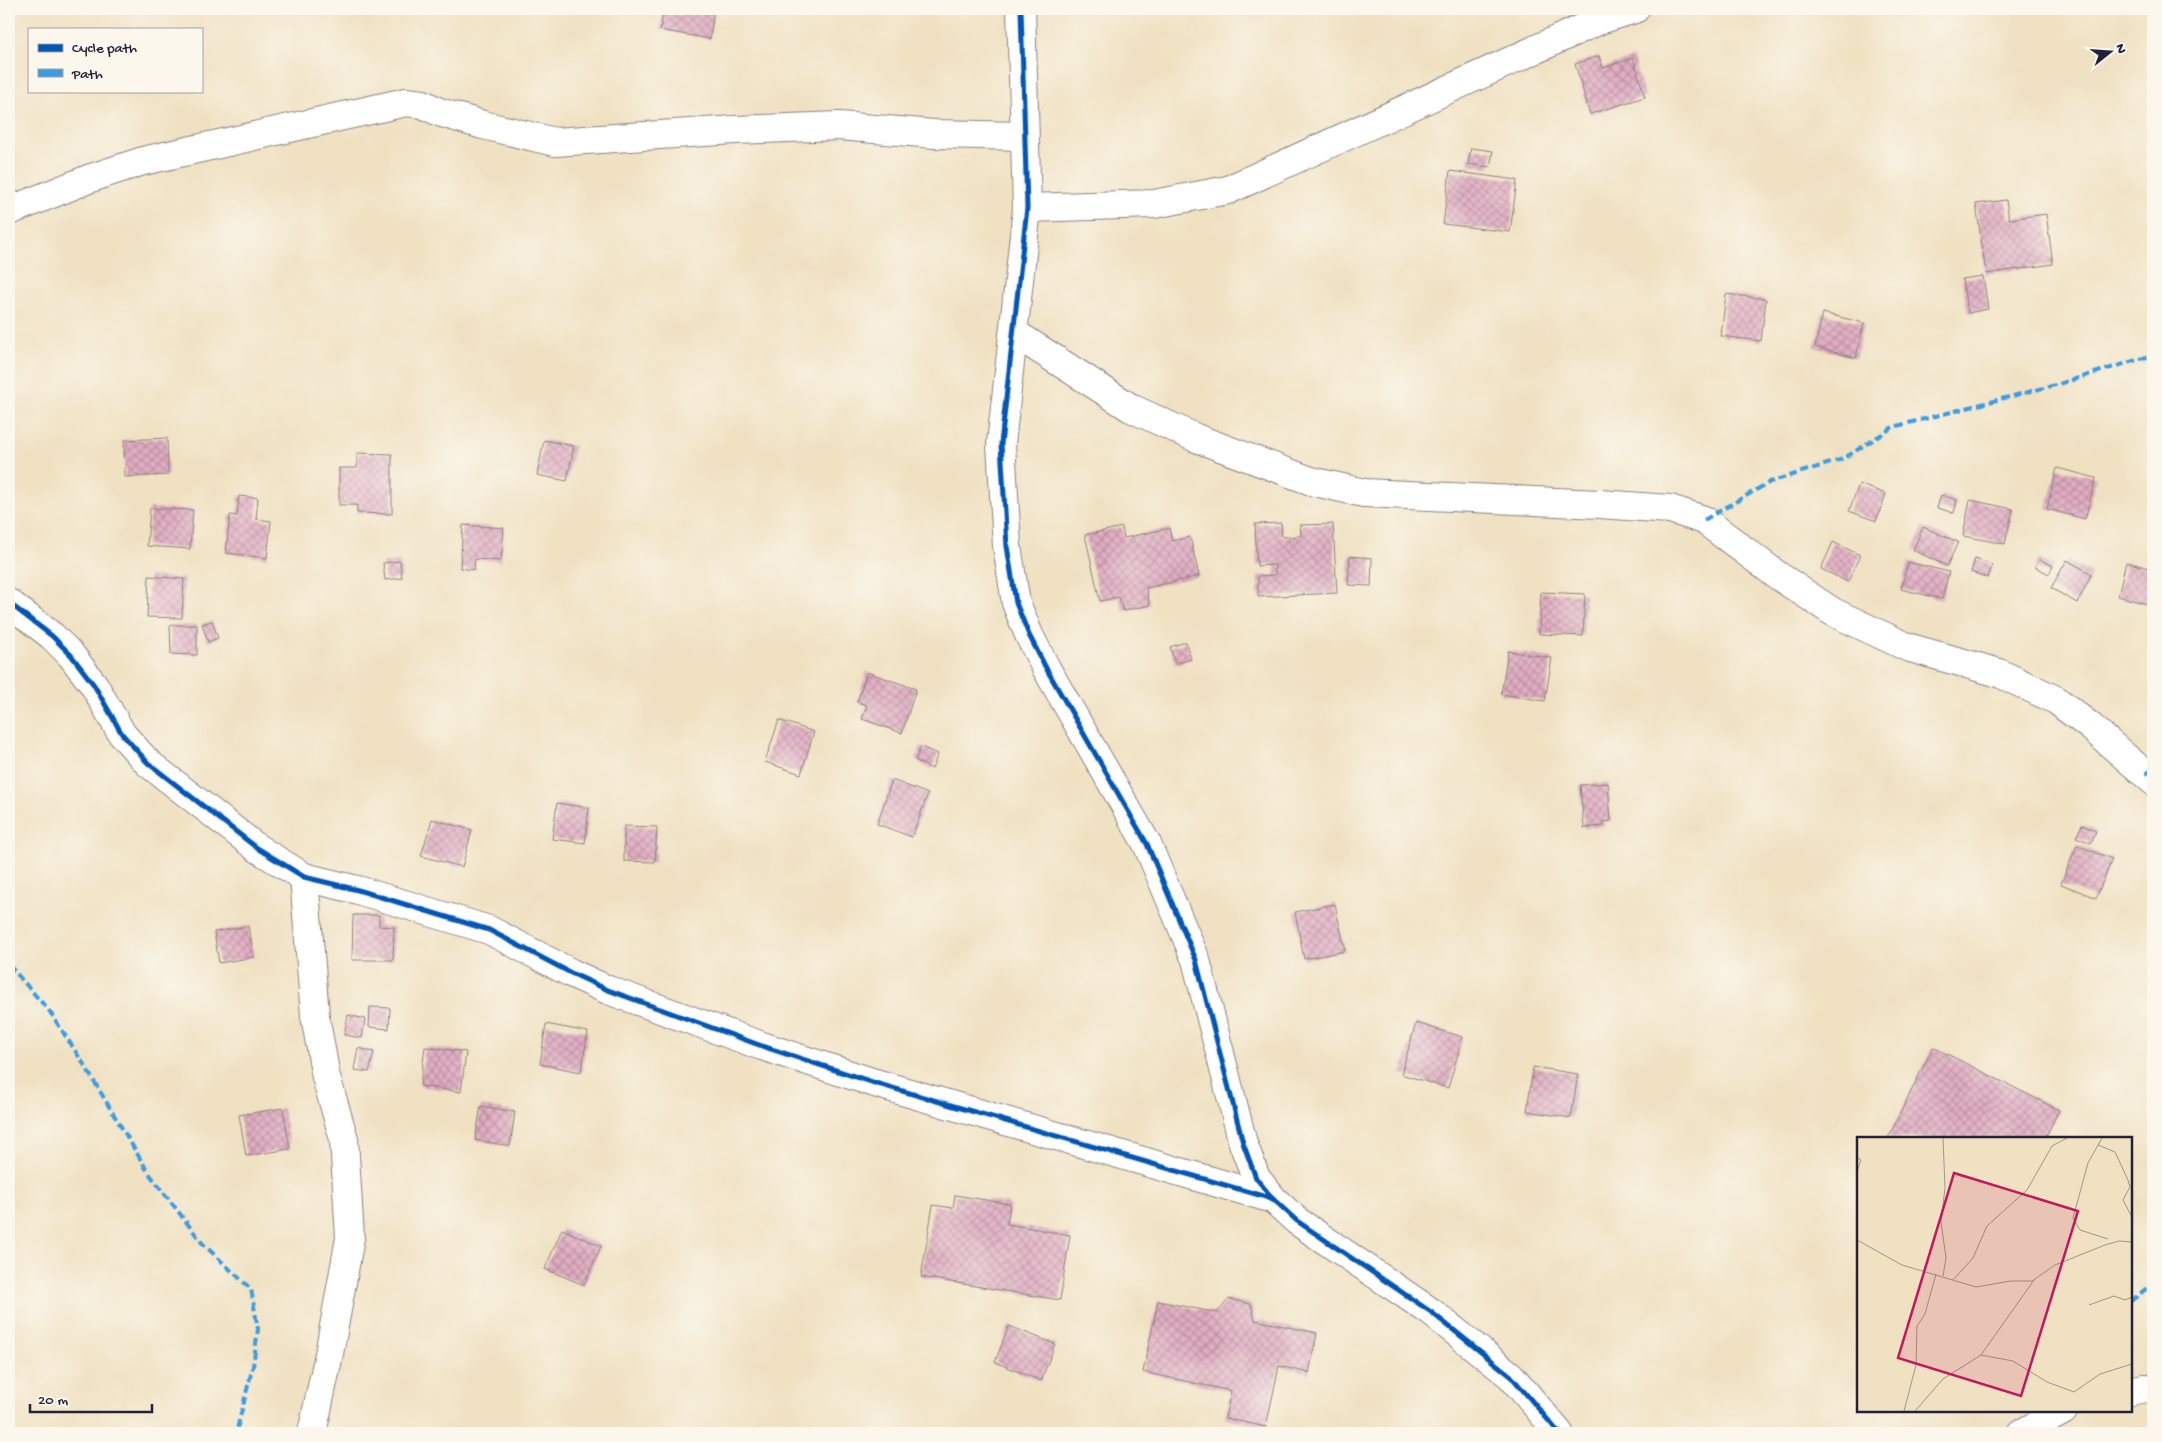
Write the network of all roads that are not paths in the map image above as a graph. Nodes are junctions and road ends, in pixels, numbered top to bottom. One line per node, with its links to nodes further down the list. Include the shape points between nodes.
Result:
1 (1021, 9): 3 (street)
2 (1635, 9): 4 (street, via 1600,20 1228,190 1154,204)
3 (1024, 136): 4 (street); 5 (street, via 934,134 839,126 555,142 406,102 143,161 91,178)
4 (1027, 208): 6 (street)
5 (9, 212)
6 (1014, 333): 8 (street, via 1131,408 1196,438 1311,481 1364,493 1670,509 1704,520 1833,612 1907,647 1999,673 2056,700); 10 (street, via 1001,444 1007,546 1016,603 1028,635 1151,853 1196,960 1243,1143 1256,1178)
7 (9, 603): 9 (street, via 68,650 94,685 122,734 148,763 257,848)
8 (2153, 781)
9 (304, 877): 10 (street, via 489,930 608,990 762,1046 885,1086); 14 (street, via 314,1016 326,1077 344,1139 350,1238)
10 (1273, 1198): 15 (street, via 1297,1221 1431,1312 1504,1370)
11 (2153, 1389): 12 (street)
12 (2132, 1392)
13 (2061, 1412): 16 (street)
14 (312, 1433)
15 (1559, 1433)
16 (2022, 1433)

